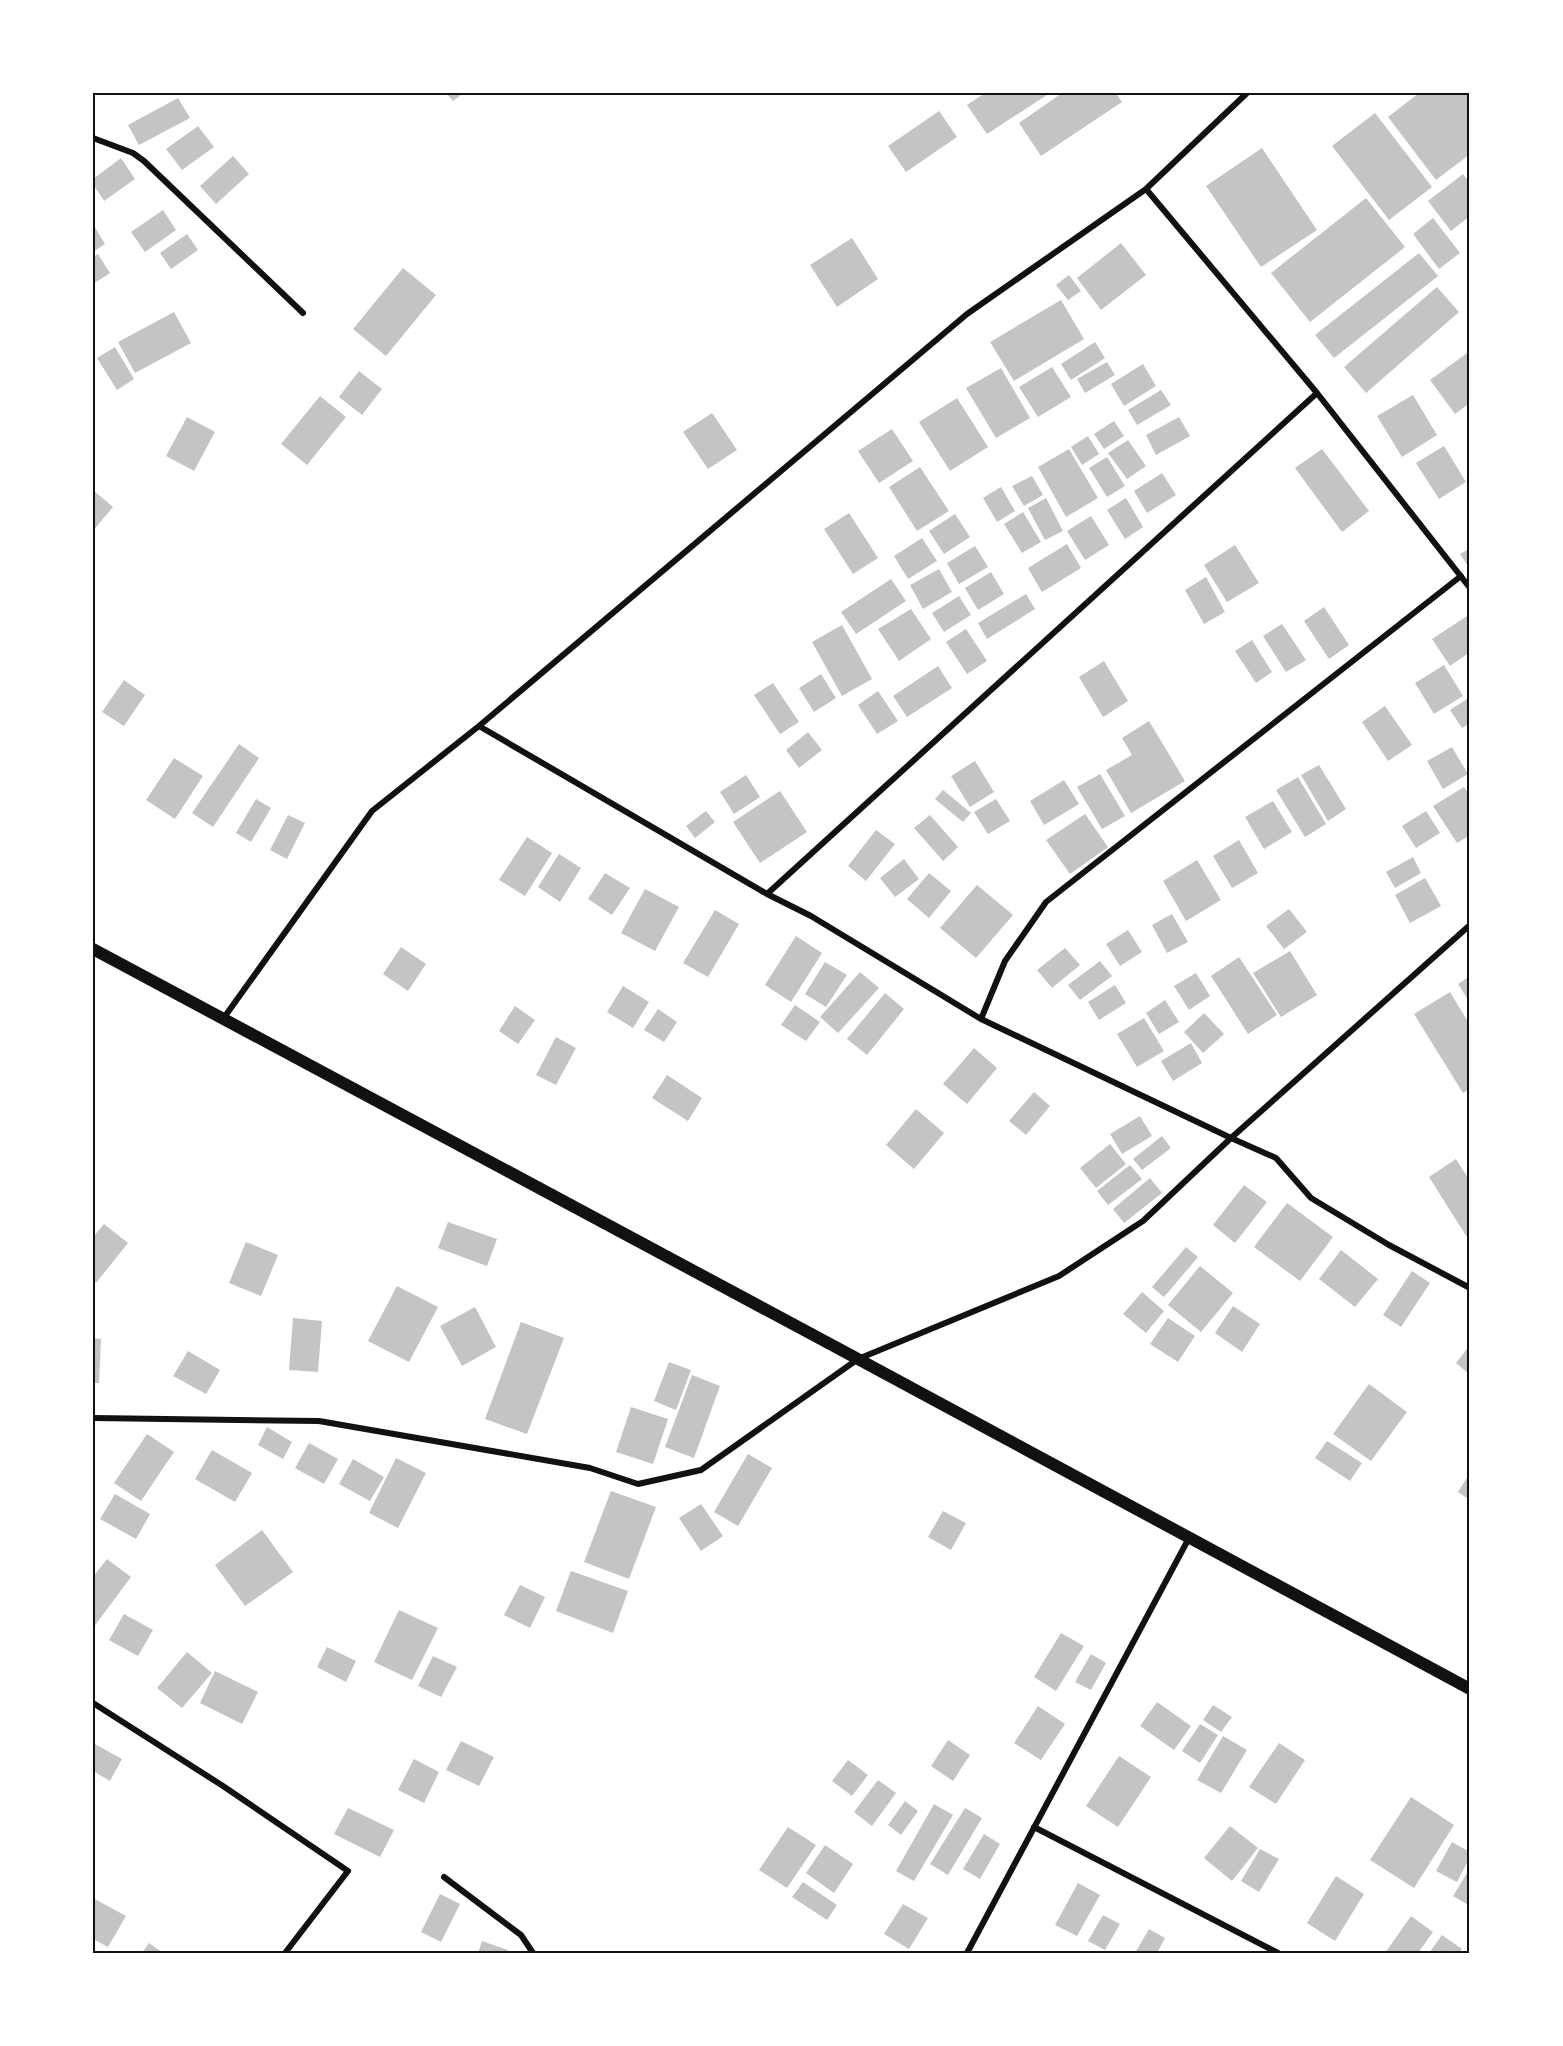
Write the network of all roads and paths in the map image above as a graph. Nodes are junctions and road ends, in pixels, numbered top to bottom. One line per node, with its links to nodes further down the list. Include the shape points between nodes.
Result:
1 (1247, 93): 3 (street)
2 (93, 138): 4 (street, via 144,161)
3 (1146, 189): 5 (street); 8 (street, via 967,314)
4 (303, 313)
5 (1317, 393): 6 (street); 9 (street)
6 (1461, 576): 7 (street); 12 (street, via 1046,902 1005,961)
7 (1470, 588)
8 (479, 726): 9 (street); 13 (street, via 372,811)
9 (767, 894): 12 (street, via 811,916)
10 (1470, 925): 14 (street)
11 (93, 949): 13 (main road)
12 (981, 1018): 14 (street)
13 (223, 1019): 16 (main road)
14 (1231, 1138): 15 (street, via 1276,1158 1311,1198); 16 (street, via 1143,1221 1059,1276)
15 (1470, 1288)
16 (858, 1359): 17 (street, via 701,1470 638,1484 590,1468 319,1421); 18 (main road)
17 (93, 1418)
18 (1189, 1538): 19 (main road); 21 (street)
19 (1470, 1689)
20 (93, 1703): 23 (street, via 348,1870)
21 (1034, 1827): 25 (street); 26 (street)
22 (444, 1876): 24 (street, via 520,1935)
23 (285, 1953)
24 (533, 1953)
25 (967, 1953)
26 (1278, 1953)

